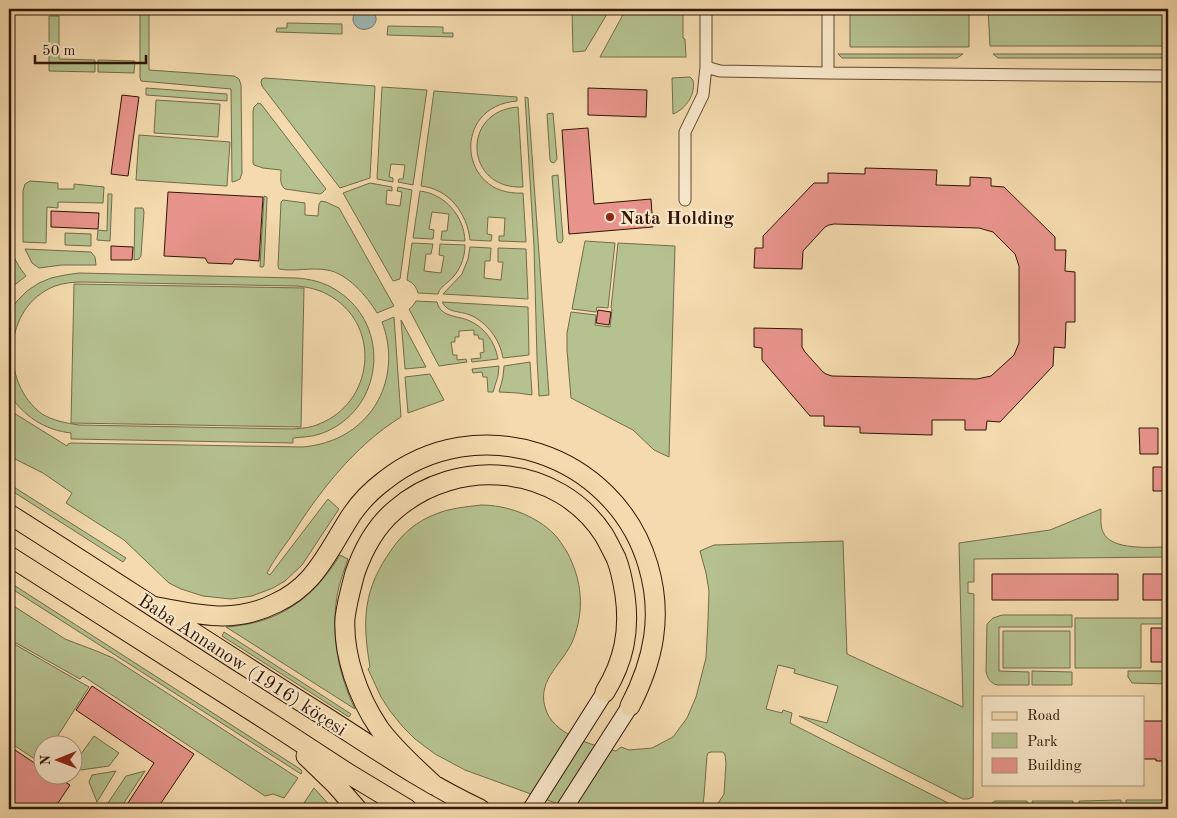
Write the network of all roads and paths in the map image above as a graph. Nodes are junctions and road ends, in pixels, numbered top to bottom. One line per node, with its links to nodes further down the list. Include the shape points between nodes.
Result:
1 (706, 9): 3 (street)
2 (828, 9): 4 (street)
3 (706, 67): 4 (street, via 720,71); 6 (street, via 703,95 685,132)
4 (828, 73): 5 (street)
5 (1168, 76)
6 (685, 200)
7 (9, 514): 9 (main road, Baba Annanow (1916) köçesi)
8 (9, 556): 12 (main road, Baba Annanow (1916) köçesi)
9 (152, 606): 11 (main road, via 214,616 245,614 268,607 290,595 310,578 352,514 396,471 450,449 494,445 521,448 561,462 597,485 629,521 642,548 655,595 655,630 647,668); 13 (main road, Baba Annanow (1916) köçesi)
10 (605, 692): 13 (main road, via 621,659 628,613 618,564 592,520 554,490 515,476 474,475 430,486 395,510 364,550 351,586 345,632 352,670 368,709 392,744); 17 (main road)
11 (630, 706): 18 (main road)
12 (277, 727): 14 (main road); 15 (main road, Baba Annanow (1916) köçesi)
13 (434, 785): 16 (main road, Baba Annanow (1916) köçesi)
14 (357, 809)
15 (407, 809)
16 (480, 809)
17 (531, 809)
18 (564, 809)

